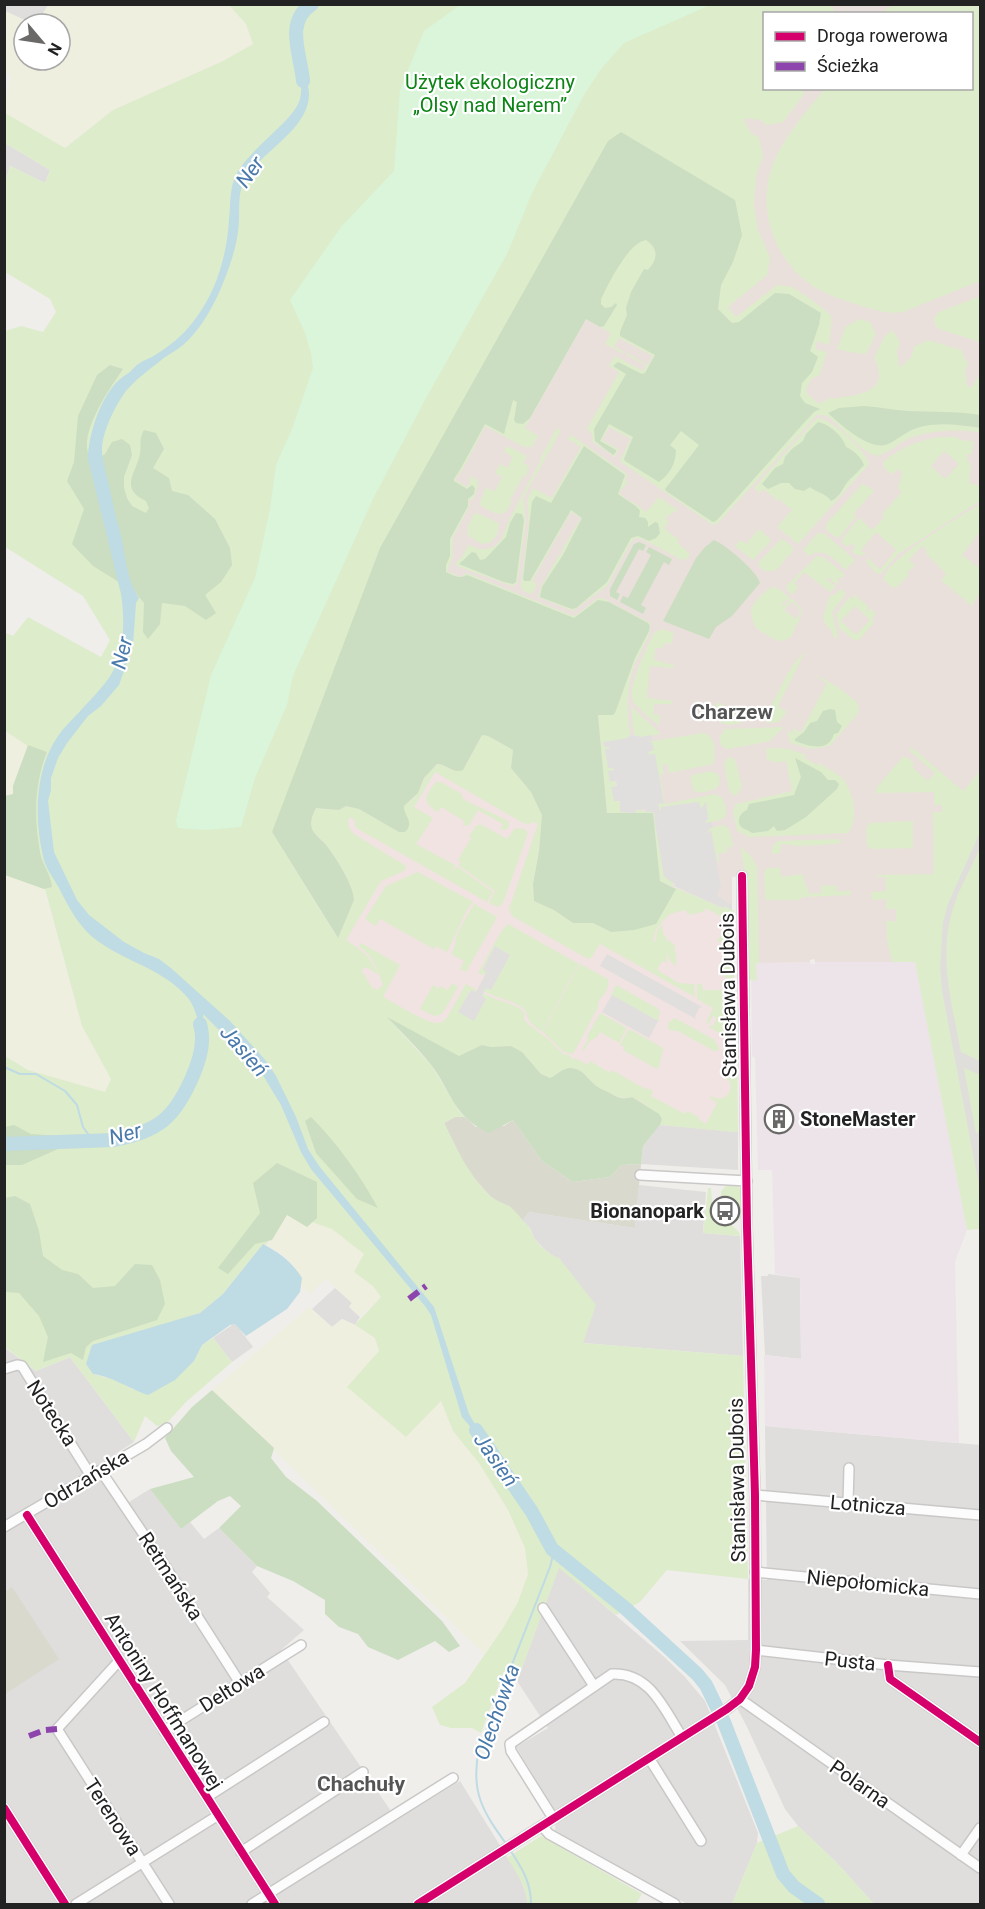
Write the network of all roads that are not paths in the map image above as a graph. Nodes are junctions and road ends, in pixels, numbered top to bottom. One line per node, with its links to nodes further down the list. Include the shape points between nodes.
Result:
1 (742, 876): 3 (street, Stanisława Dubois)
2 (640, 1175): 3 (street)
3 (747, 1180): 8 (street, Stanisława Dubois)
4 (4, 1369): 7 (street, Notecka, via 21,1366)
5 (166, 1428): 7 (street, Odrzańska)
6 (849, 1468): 9 (street)
7 (95, 1473): 10 (street, Odrzańska); 21 (street, Retmańska, via 103,1474)
8 (755, 1495): 9 (street, Lotnicza); 13 (street, Stanisława Dubois)
9 (848, 1503): 11 (street, Lotnicza)
10 (27, 1515): 12 (street, Odrzańska); 18 (street, Antoniny Hoffmanowej)
11 (981, 1515)
12 (4, 1527)
13 (755, 1572): 14 (street, Niepołomicka); 17 (street, Stanisława Dubois)
14 (981, 1594)
15 (543, 1608): 22 (street)
16 (301, 1645): 21 (street, Deltowa)
17 (756, 1650): 19 (street, Pusta); 23 (street, Stanisława Dubois, via 751,1681)
18 (119, 1661): 25 (street, Antoniny Hoffmanowej); 40 (street, Terenowa, via 57,1729)
19 (888, 1665): 20 (street, Pusta); 27 (street, via 894,1683)
20 (981, 1672)
21 (240, 1683): 25 (street, Deltowa)
22 (594, 1686): 26 (street, via 612,1674 623,1674 650,1687); 34 (street, via 510,1744)
23 (740, 1699): 26 (street, Stanisława Dubois); 39 (street, Polarna)
24 (324, 1722): 31 (street)
25 (164, 1731): 31 (street, Antoniny Hoffmanowej)
26 (682, 1737): 28 (street, Stanisława Dubois)
27 (981, 1742)
28 (649, 1758): 34 (street, Stanisława Dubois); 37 (street)
29 (363, 1772): 38 (street)
30 (453, 1778): 42 (street)
31 (207, 1797): 33 (street, Antoniny Hoffmanowej)
32 (4, 1808): 43 (street)
33 (217, 1816): 38 (street, Antoniny Hoffmanowej); 40 (street)
34 (553, 1818): 35 (street, Stanisława Dubois)
35 (542, 1826): 48 (street, Stanisława Dubois); 49 (street, via 549,1834)
36 (981, 1828): 39 (street)
37 (700, 1840)
38 (240, 1852): 42 (street, Antoniny Hoffmanowej)
39 (961, 1855): 41 (street, Polarna)
40 (142, 1863): 44 (street); 45 (street, Terenowa)
41 (981, 1868)
42 (268, 1894): 46 (street); 47 (street, Antoniny Hoffmanowej)
43 (65, 1905)
44 (76, 1905)
45 (169, 1905)
46 (252, 1905)
47 (275, 1905)
48 (418, 1905)
49 (675, 1905)

